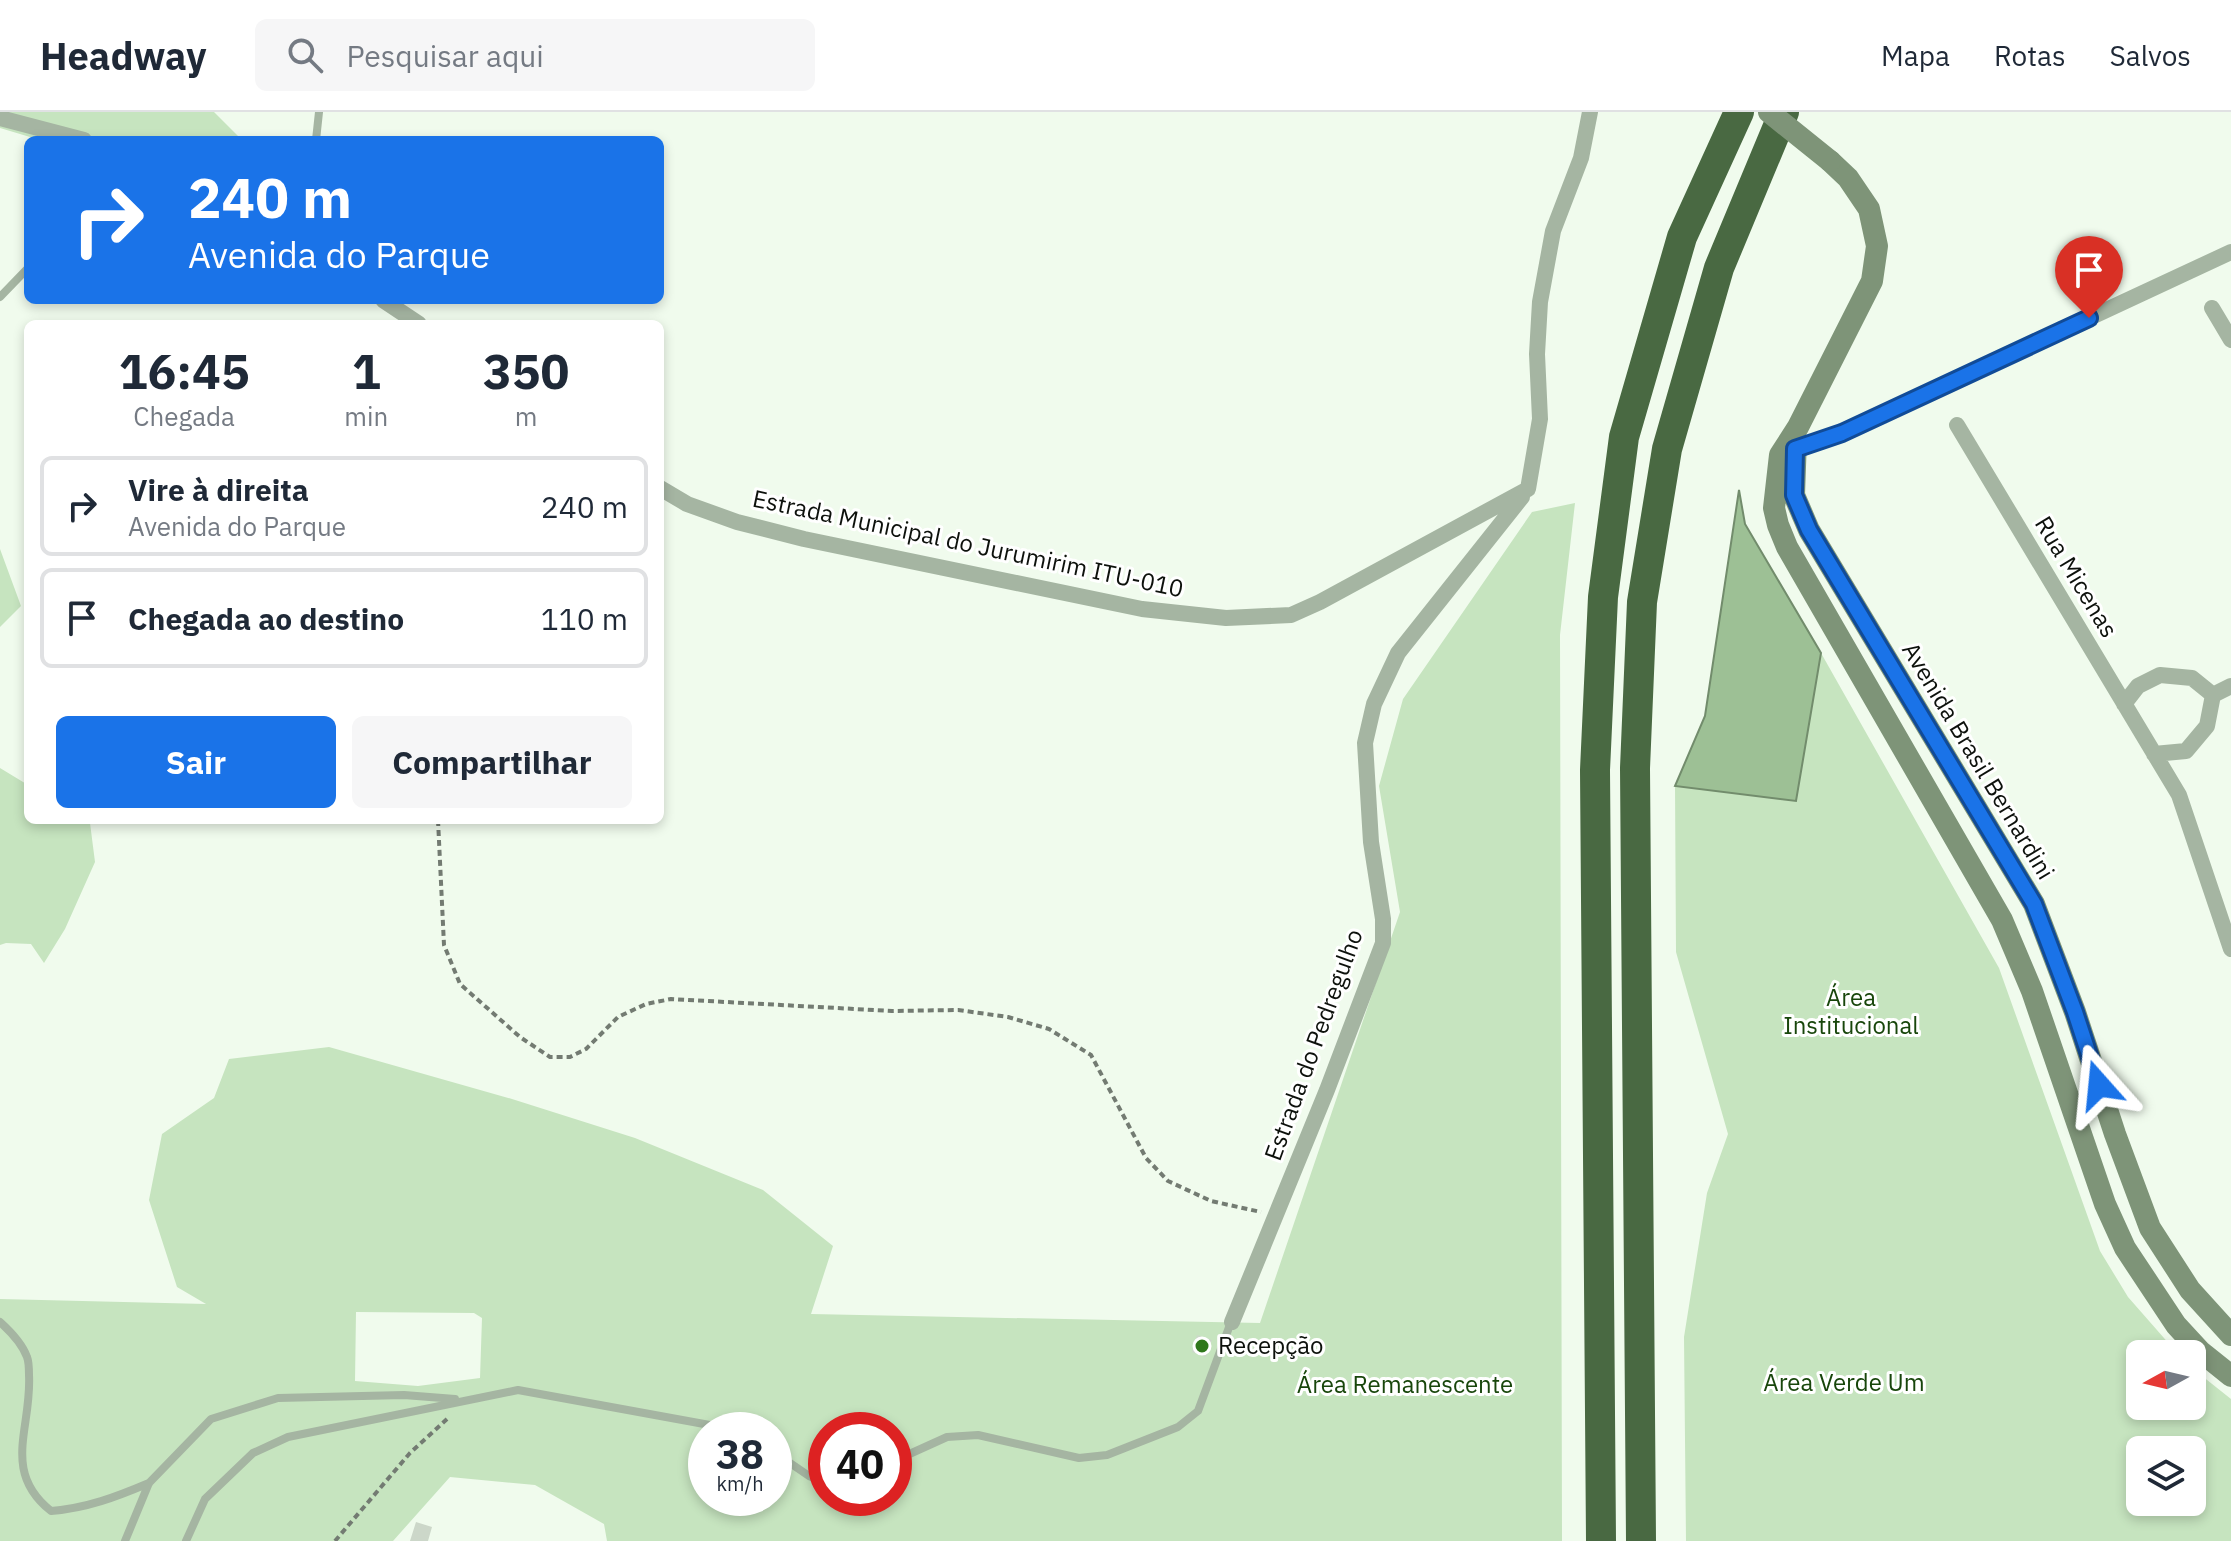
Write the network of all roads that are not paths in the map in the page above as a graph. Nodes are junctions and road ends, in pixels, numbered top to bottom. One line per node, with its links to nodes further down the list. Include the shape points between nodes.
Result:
1 (319, 112): 8 (lane)
2 (1590, 112): 18 (street, via 1581,158 1553,231 1540,302 1540,419)
3 (1739, 112): 35 (highway, via 1682,237 1624,437 1603,597 1595,770)
4 (1769, 112): 17 (street, Avenida Brasil Bernardini, bridge, via 1848,178 1869,209 1877,246 1872,281)
5 (1784, 112): 36 (highway, via 1714,283 1667,449 1642,602 1635,768)
6 (0, 118): 7 (street)
7 (69, 136)
8 (316, 136)
9 (2231, 252): 17 (street, via 1842,433)
10 (24, 272): 11 (lane)
11 (0, 297)
12 (389, 304): 14 (street)
13 (2212, 308): 15 (street)
14 (413, 320)
15 (2231, 340)
16 (1957, 425): 22 (street, Rua Micenas)
17 (1791, 444): 27 (street, Avenida Brasil Bernardini, via 1794,495 1809,530 2034,904 2150,1228 2190,1290); 28 (street, Avenida Brasil Bernardini, via 1774,508 1787,547 2002,920 2125,1248 2176,1325)
18 (1528, 489): 19 (street, Estrada Municipal do Jurumirim ITU-010, via 1291,615 1226,618 1142,609 804,539 737,522); 26 (street, Estrada do Pedregulho, via 1398,653 1374,704 1365,743 1383,943)
19 (664, 490)
20 (2231, 686): 21 (street)
21 (2213, 695): 22 (street, via 2192,678 2160,675 2138,686); 23 (street, via 2207,726 2186,751)
22 (2124, 704): 23 (street, Rua Micenas)
23 (2154, 754): 24 (street, Rua Micenas, via 2179,795)
24 (2231, 949)
25 (0, 1322): 32 (lane, via 28,1357 23,1472 33,1496 51,1511 78,1509)
26 (1232, 1322): 31 (lane, via 1198,1411 1178,1427 1107,1455 1079,1458 978,1435 947,1437)
27 (2231, 1335)
28 (2231, 1376)
29 (468, 1400): 30 (lane, via 518,1390); 32 (lane, via 404,1395 278,1398 211,1419); 34 (lane, via 288,1437 253,1453 205,1499)
30 (688, 1421)
31 (912, 1453)
32 (149, 1483): 33 (lane)
33 (125, 1541)
34 (186, 1541)
35 (1601, 1541)
36 (1641, 1541)

